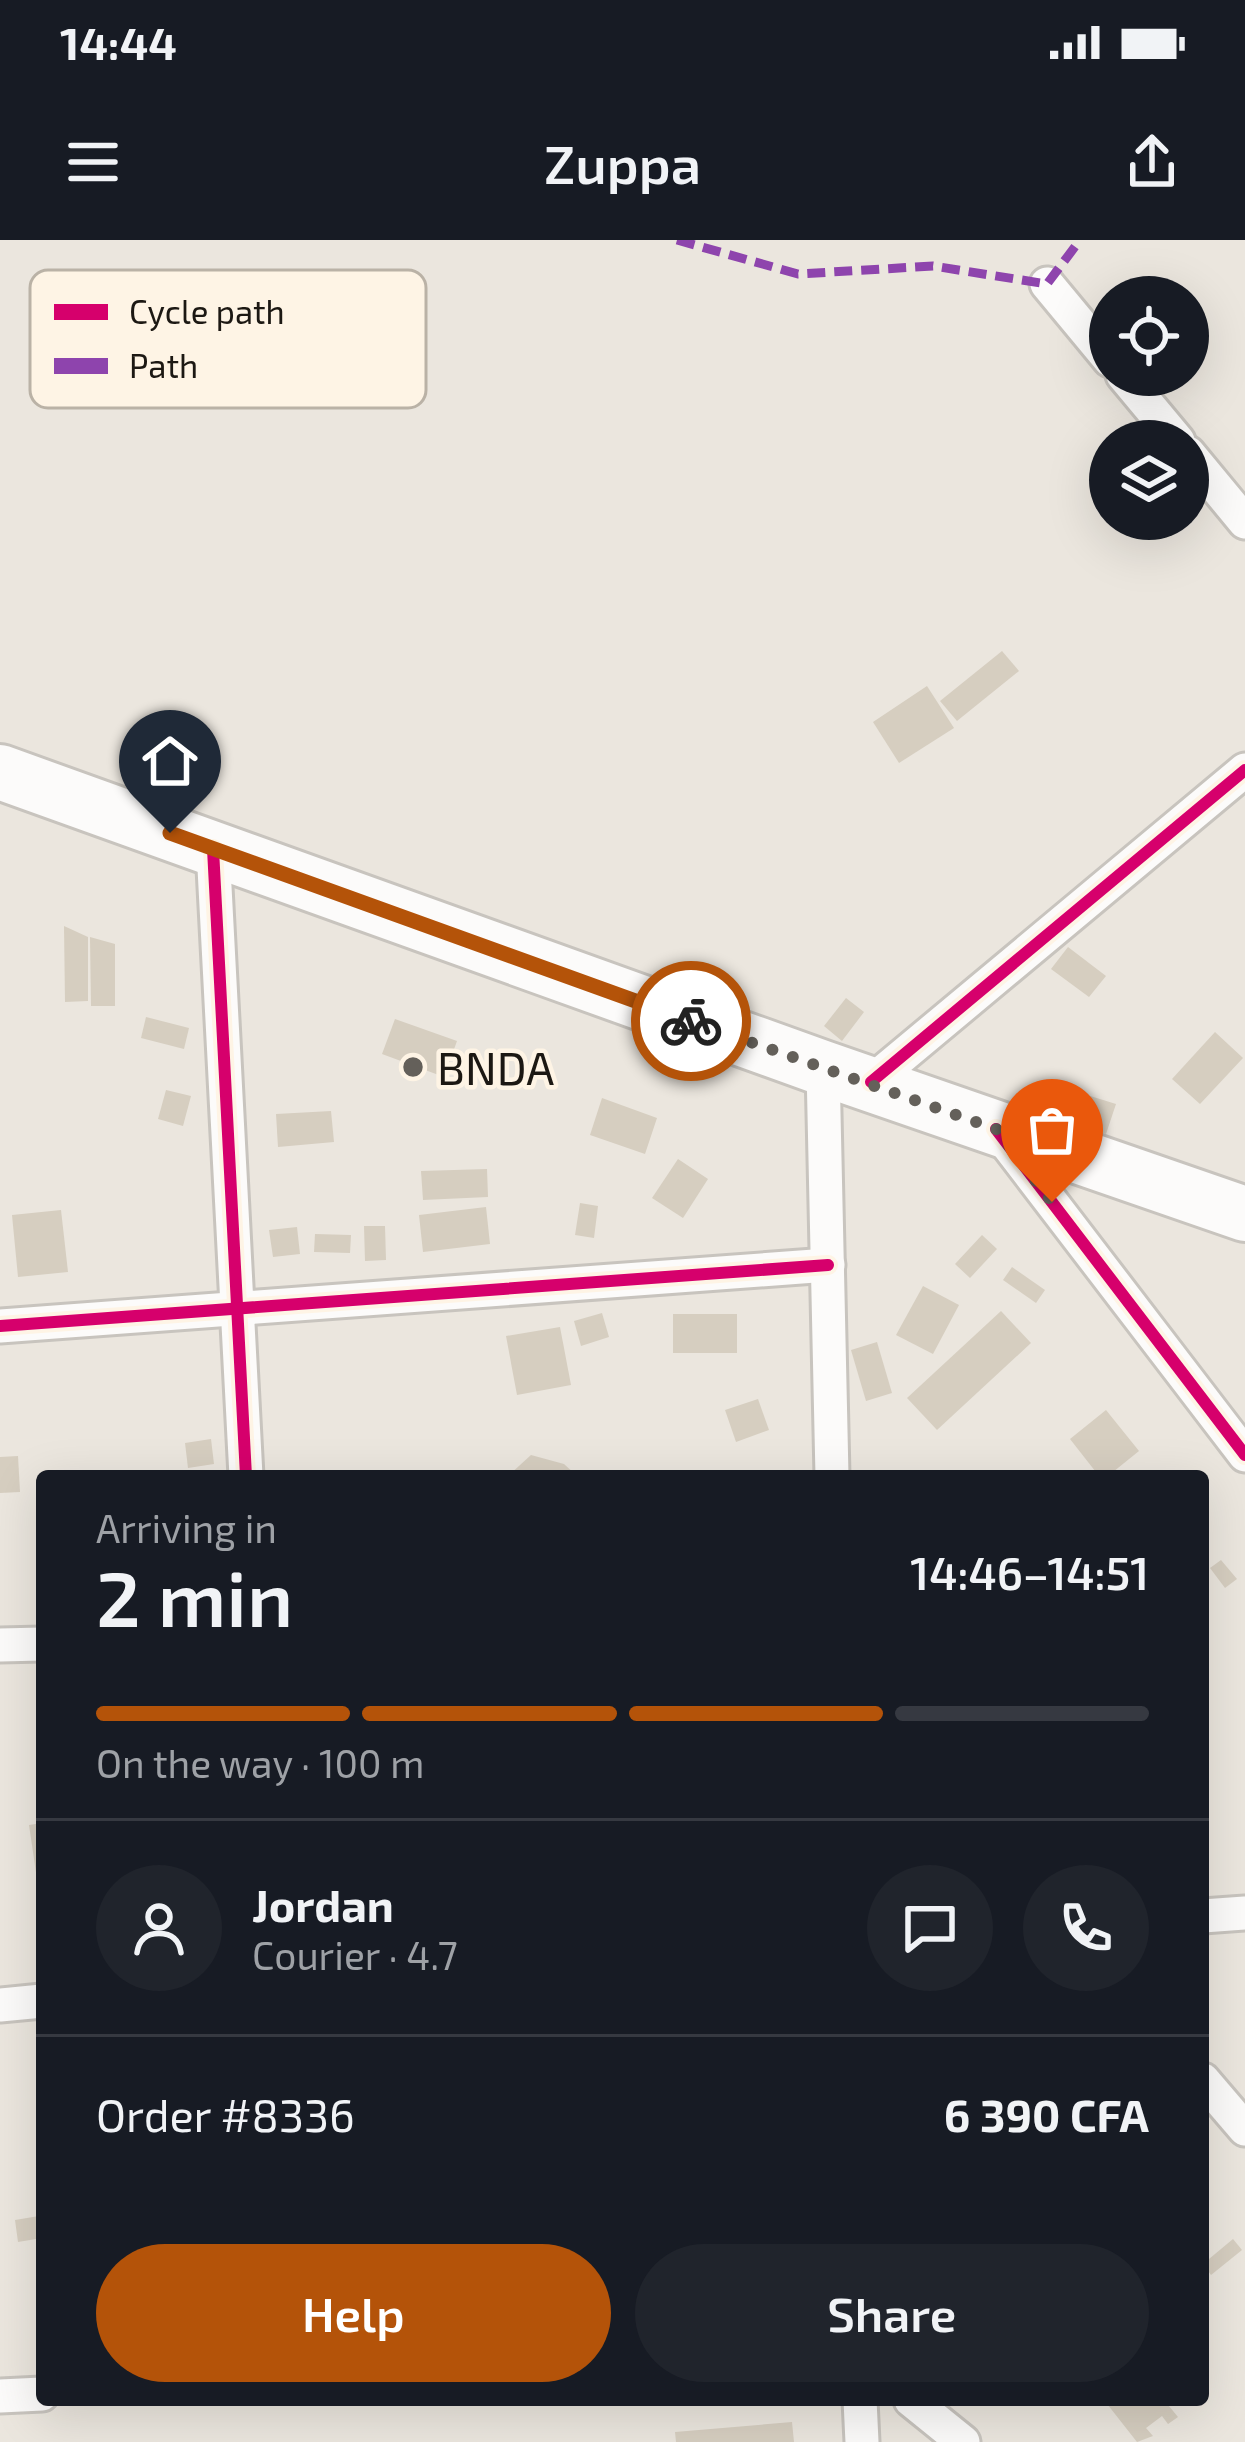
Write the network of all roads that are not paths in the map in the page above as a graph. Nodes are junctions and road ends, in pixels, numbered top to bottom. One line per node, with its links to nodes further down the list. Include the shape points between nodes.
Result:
1 (1047, 284): 2 (street)
2 (1089, 335)
3 (1140, 396): 4 (street)
4 (1160, 420)
5 (1209, 478): 6 (street)
6 (1245, 522)
7 (1245, 770): 10 (street)
8 (0, 772): 9 (main road)
9 (213, 849): 10 (main road); 14 (street)
10 (847, 1075): 11 (main road); 13 (street)
11 (996, 1129): 12 (main road); 16 (street)
12 (1245, 1214)
13 (828, 1265): 14 (street); 18 (street)
14 (237, 1308): 15 (street); 17 (street)
15 (0, 1326)
16 (1245, 1455)
17 (246, 1470)
18 (832, 1470)
19 (36, 1643): 20 (street)
20 (0, 1645)
21 (1245, 1913): 22 (street)
22 (1209, 1916)
23 (36, 2002): 24 (street)
24 (0, 2005)
25 (1209, 2087): 26 (street)
26 (1245, 2129)
27 (36, 2394): 28 (street)
28 (0, 2396)
29 (860, 2406): 31 (street)
30 (918, 2406): 32 (street)
31 (862, 2442)
32 (963, 2442)

